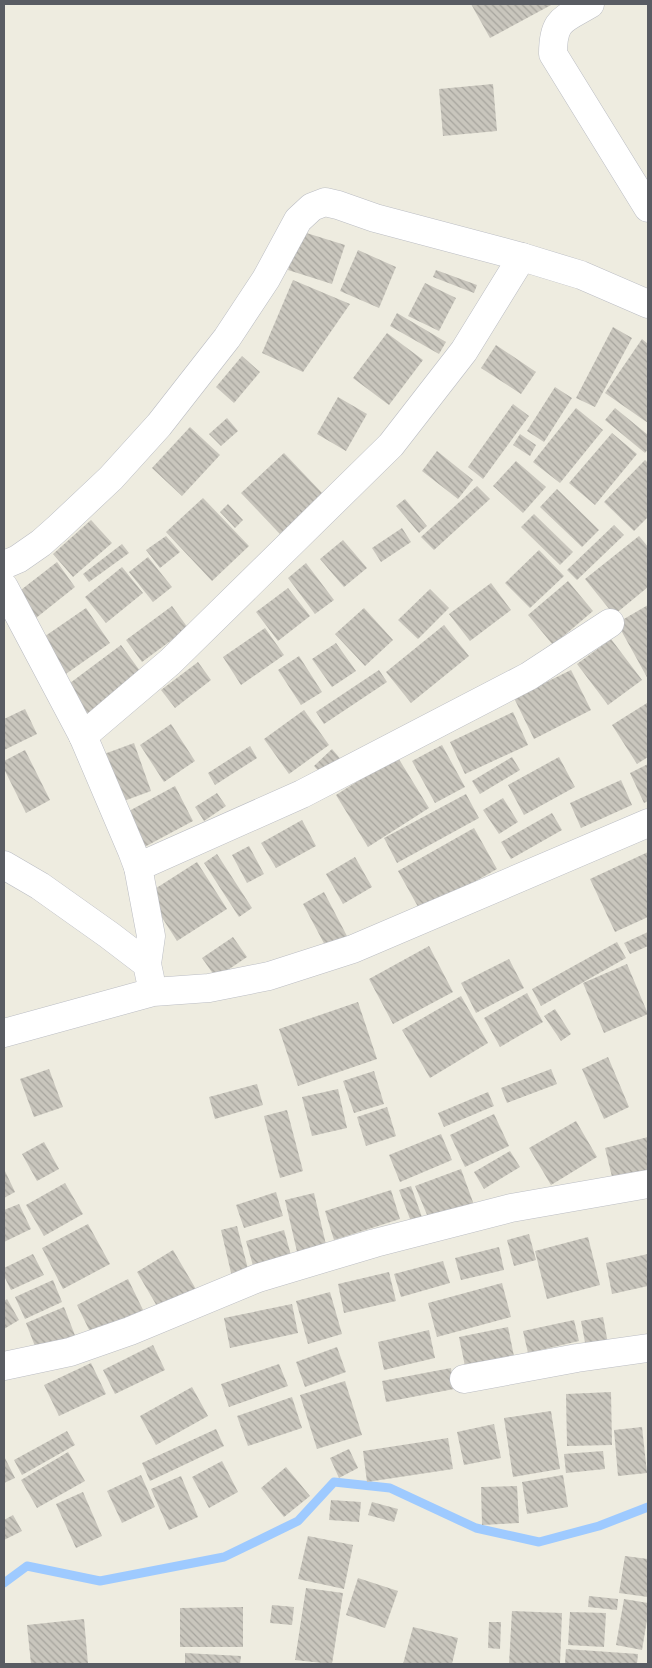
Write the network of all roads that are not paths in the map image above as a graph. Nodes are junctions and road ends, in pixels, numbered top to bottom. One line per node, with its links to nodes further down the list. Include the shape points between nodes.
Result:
1 (590, 4): 2 (street, via 558,24 553,36 553,54)
2 (648, 208)
3 (522, 257): 4 (street, via 581,275); 5 (street, via 338,205 325,202 312,207 298,220 266,279 227,338 159,426 59,527 25,554); 8 (street, via 464,351 391,445 170,662)
4 (648, 304)
5 (4, 565)
6 (4, 587): 8 (street)
7 (610, 623): 11 (street, via 529,676 302,794)
8 (83, 736): 11 (street)
9 (648, 823): 13 (street, via 353,949 268,976 209,988)
10 (4, 865): 12 (street, via 40,886)
11 (138, 867): 12 (street, via 150,936)
12 (148, 964): 13 (street)
13 (154, 992): 14 (street)
14 (4, 1034)
15 (648, 1184): 17 (street, via 511,1208 375,1243 258,1278 70,1352)
16 (648, 1348): 18 (street)
17 (4, 1366)
18 (464, 1380)

